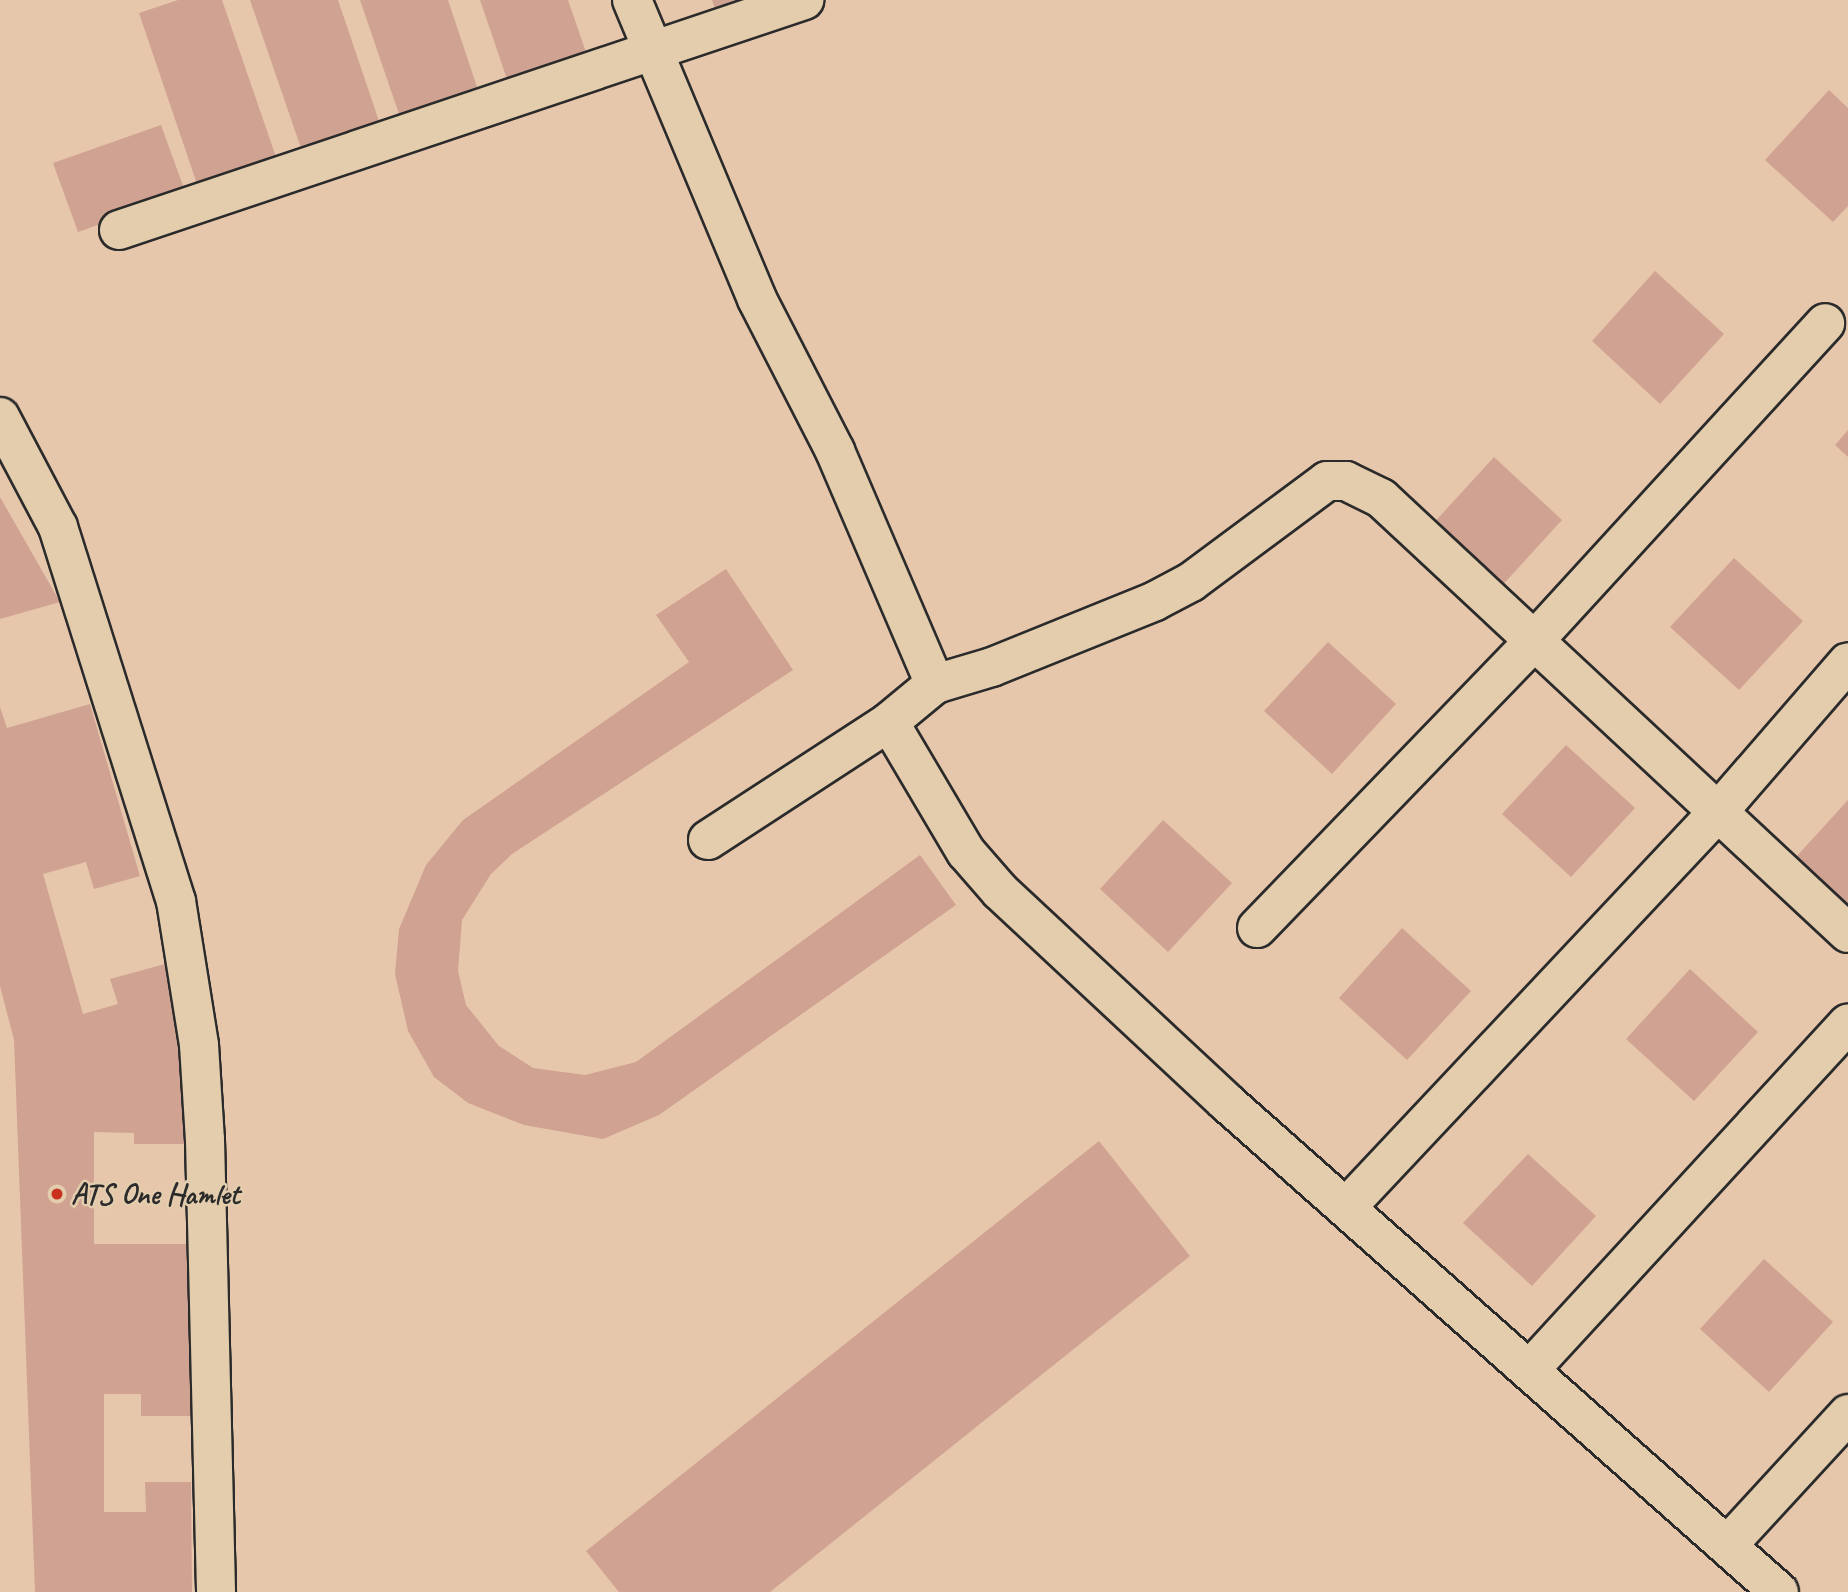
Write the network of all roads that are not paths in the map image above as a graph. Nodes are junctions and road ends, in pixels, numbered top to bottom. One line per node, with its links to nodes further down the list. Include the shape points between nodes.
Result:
1 (632, 0): 3 (street)
2 (804, 0): 3 (street)
3 (651, 50): 4 (street); 9 (street, via 757,299 846,476)
4 (119, 230)
5 (1825, 323): 7 (street)
6 (0, 417): 20 (street, via 58,527 176,901 199,1045 205,1140)
7 (1534, 641): 9 (street, via 1381,498 1346,481 1327,481 1191,582 1155,601 992,667); 11 (street); 13 (street)
8 (1848, 662): 11 (street)
9 (935, 684): 10 (street)
10 (889, 722): 12 (street); 21 (street, via 966,852 1000,891 1225,1101)
11 (1718, 812): 14 (street); 16 (street)
12 (708, 840)
13 (1257, 928)
14 (1848, 933)
15 (1848, 1023): 17 (street)
16 (1357, 1196)
17 (1534, 1365)
18 (1848, 1414): 19 (street)
19 (1735, 1537)
20 (216, 1592)
21 (1779, 1592)

